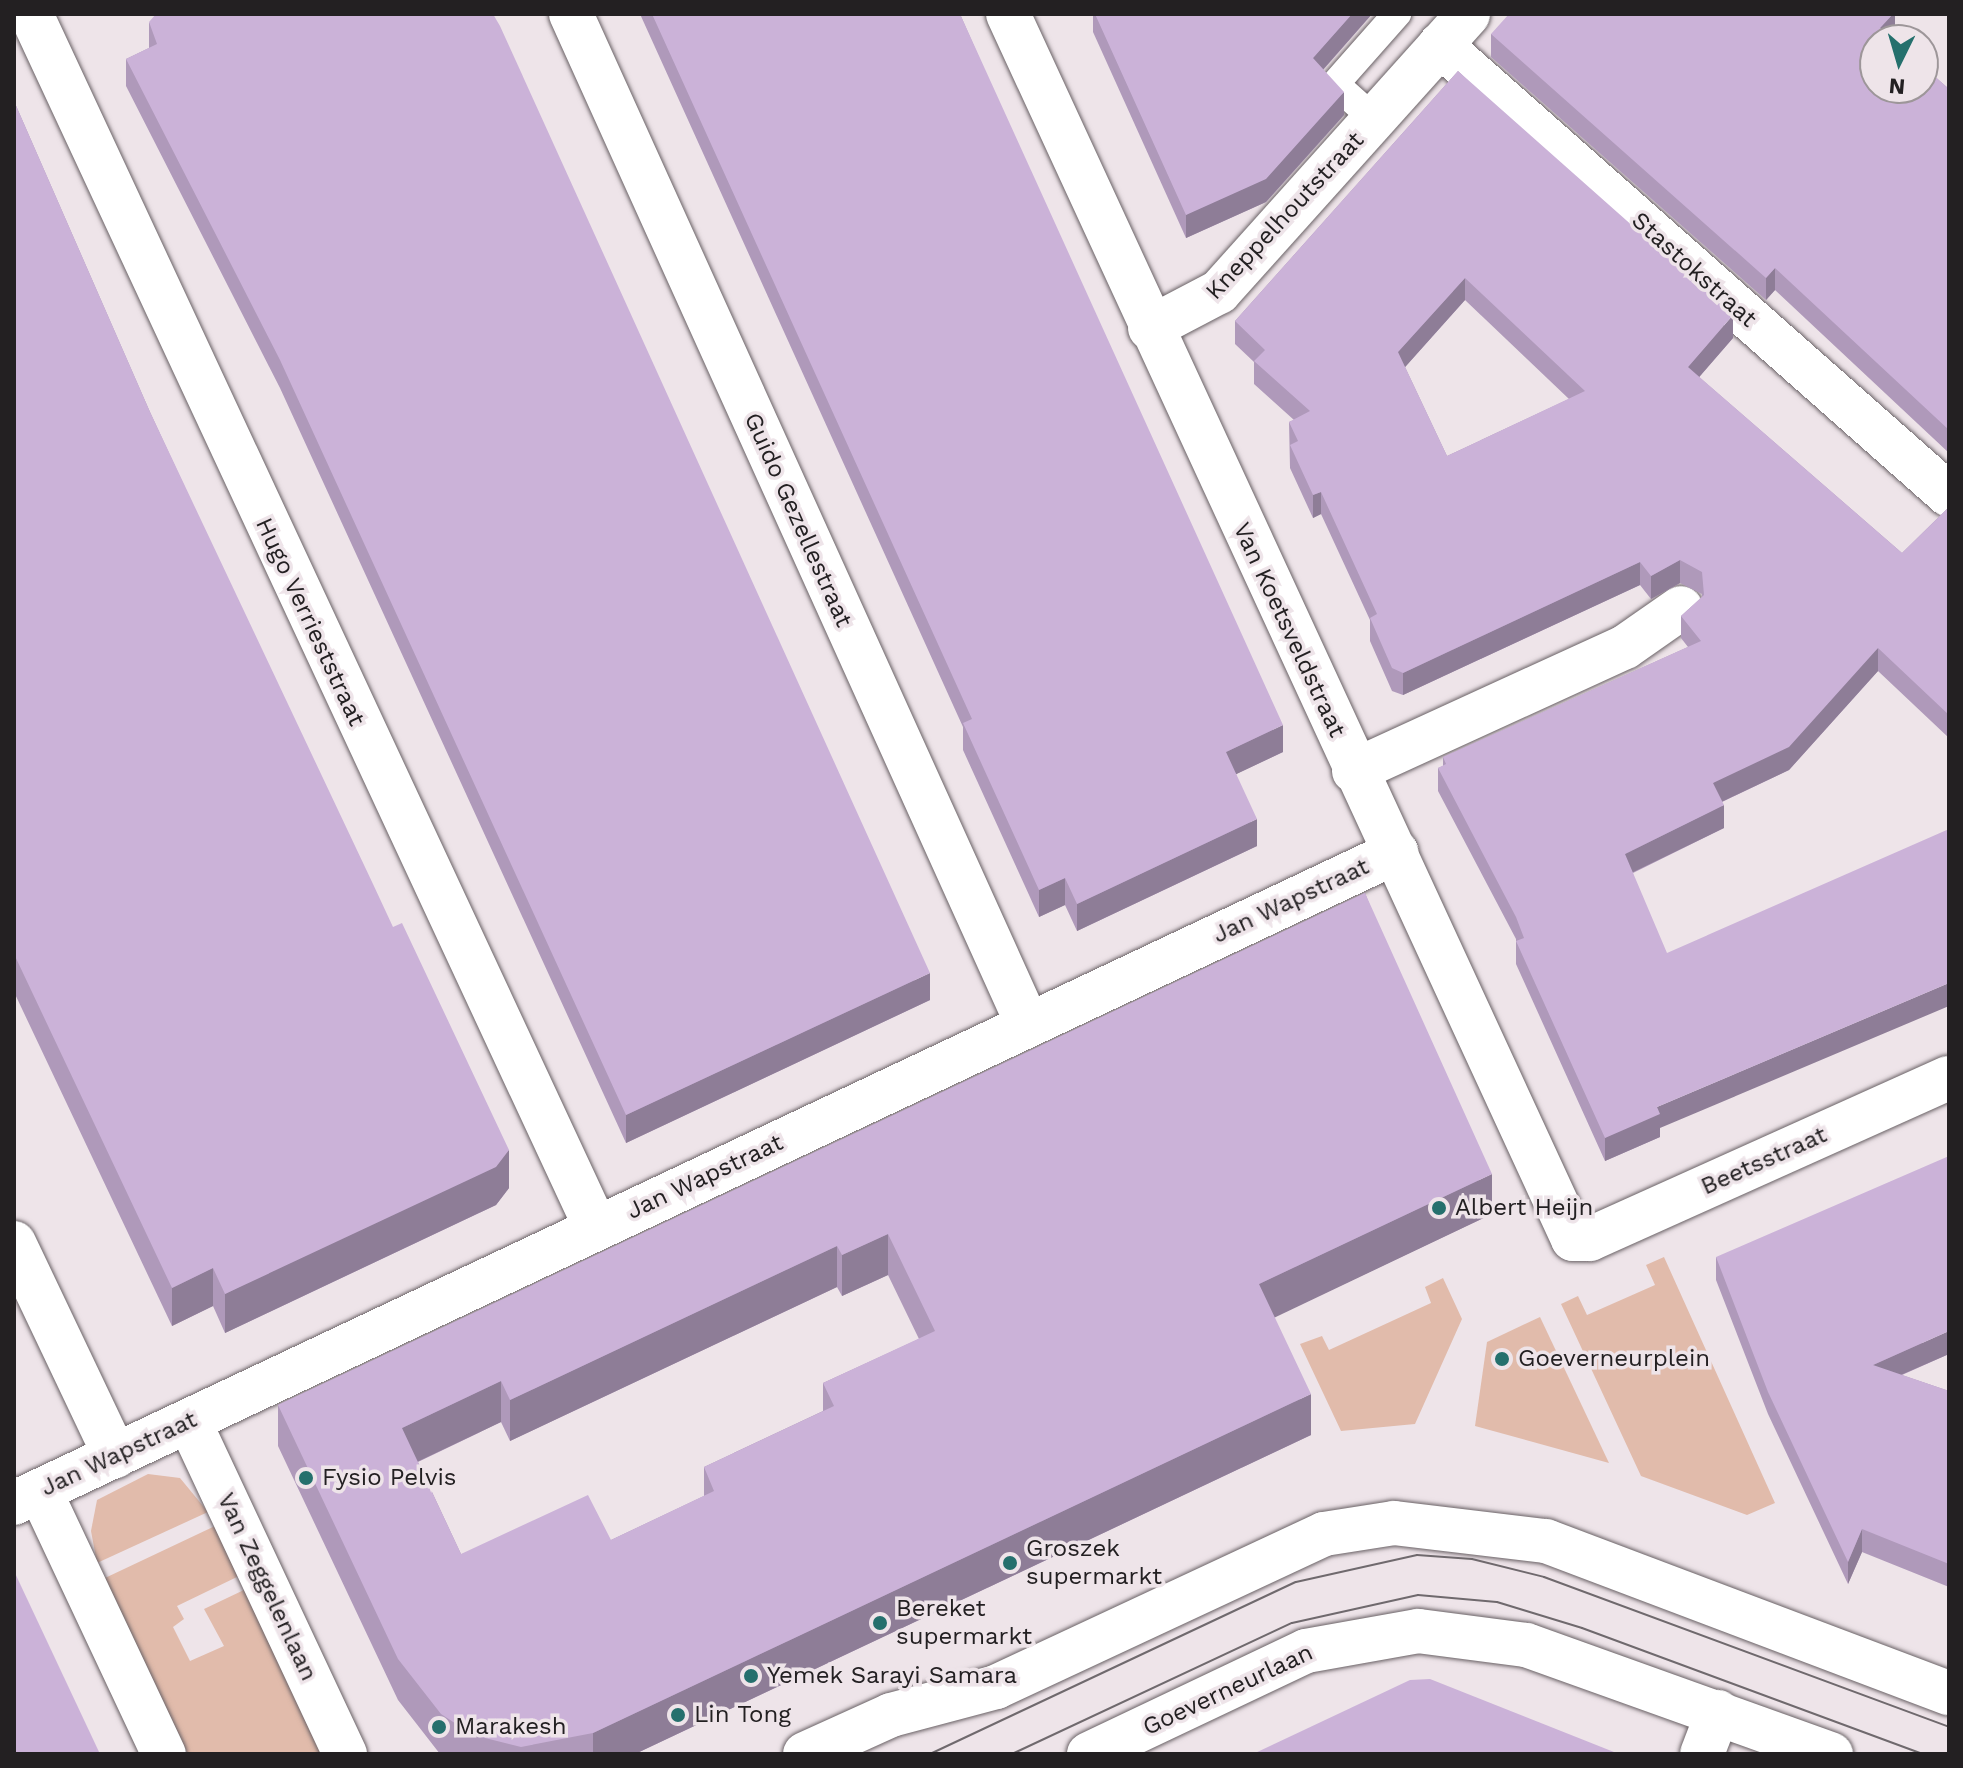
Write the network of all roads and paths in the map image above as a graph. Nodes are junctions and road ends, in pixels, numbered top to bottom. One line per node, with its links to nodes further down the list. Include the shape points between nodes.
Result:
1 (31, 14): 14 (street, Hugo Verrieststraat)
2 (571, 14): 12 (street, Guido Gezellestraat)
3 (1008, 14): 7 (street, Van Koetsveldstraat)
4 (1397, 14): 6 (lane, Kneppelhoutstraat, via 1335,84)
5 (1454, 30): 6 (street, Kneppelhoutstraat); 8 (street, Stastokstraat)
6 (1374, 119): 7 (street, Kneppelhoutstraat, via 1219,292)
7 (1150, 328): 10 (street, Van Koetsveldstraat)
8 (1949, 495)
9 (1681, 608): 10 (street, via 1625,647)
10 (1354, 771): 11 (street, Van Koetsveldstraat)
11 (1396, 852): 12 (street, Jan Wapstraat); 15 (street, Van Koetsveldstraat)
12 (1028, 1025): 14 (street, Jan Wapstraat)
13 (1949, 1078): 15 (street, Beetsstraat)
14 (596, 1228): 17 (street, Jan Wapstraat)
15 (1579, 1240)
16 (14, 1243): 18 (street)
17 (189, 1421): 18 (street, Jan Wapstraat); 23 (street, Van Zeggelenlaan)
18 (115, 1456): 19 (street, Jan Wapstraat)
19 (27, 1497): 22 (street)
20 (1949, 1693): 24 (street, via 1546,1541 1417,1523 1324,1534 996,1687 891,1715)
21 (1718, 1712): 25 (street, Goeverneurlaan, via 1526,1645 1418,1631 1306,1651); 26 (street); 27 (street)
22 (164, 1754)
23 (345, 1754)
24 (805, 1754)
25 (1089, 1754)
26 (1702, 1754)
27 (1831, 1754)

